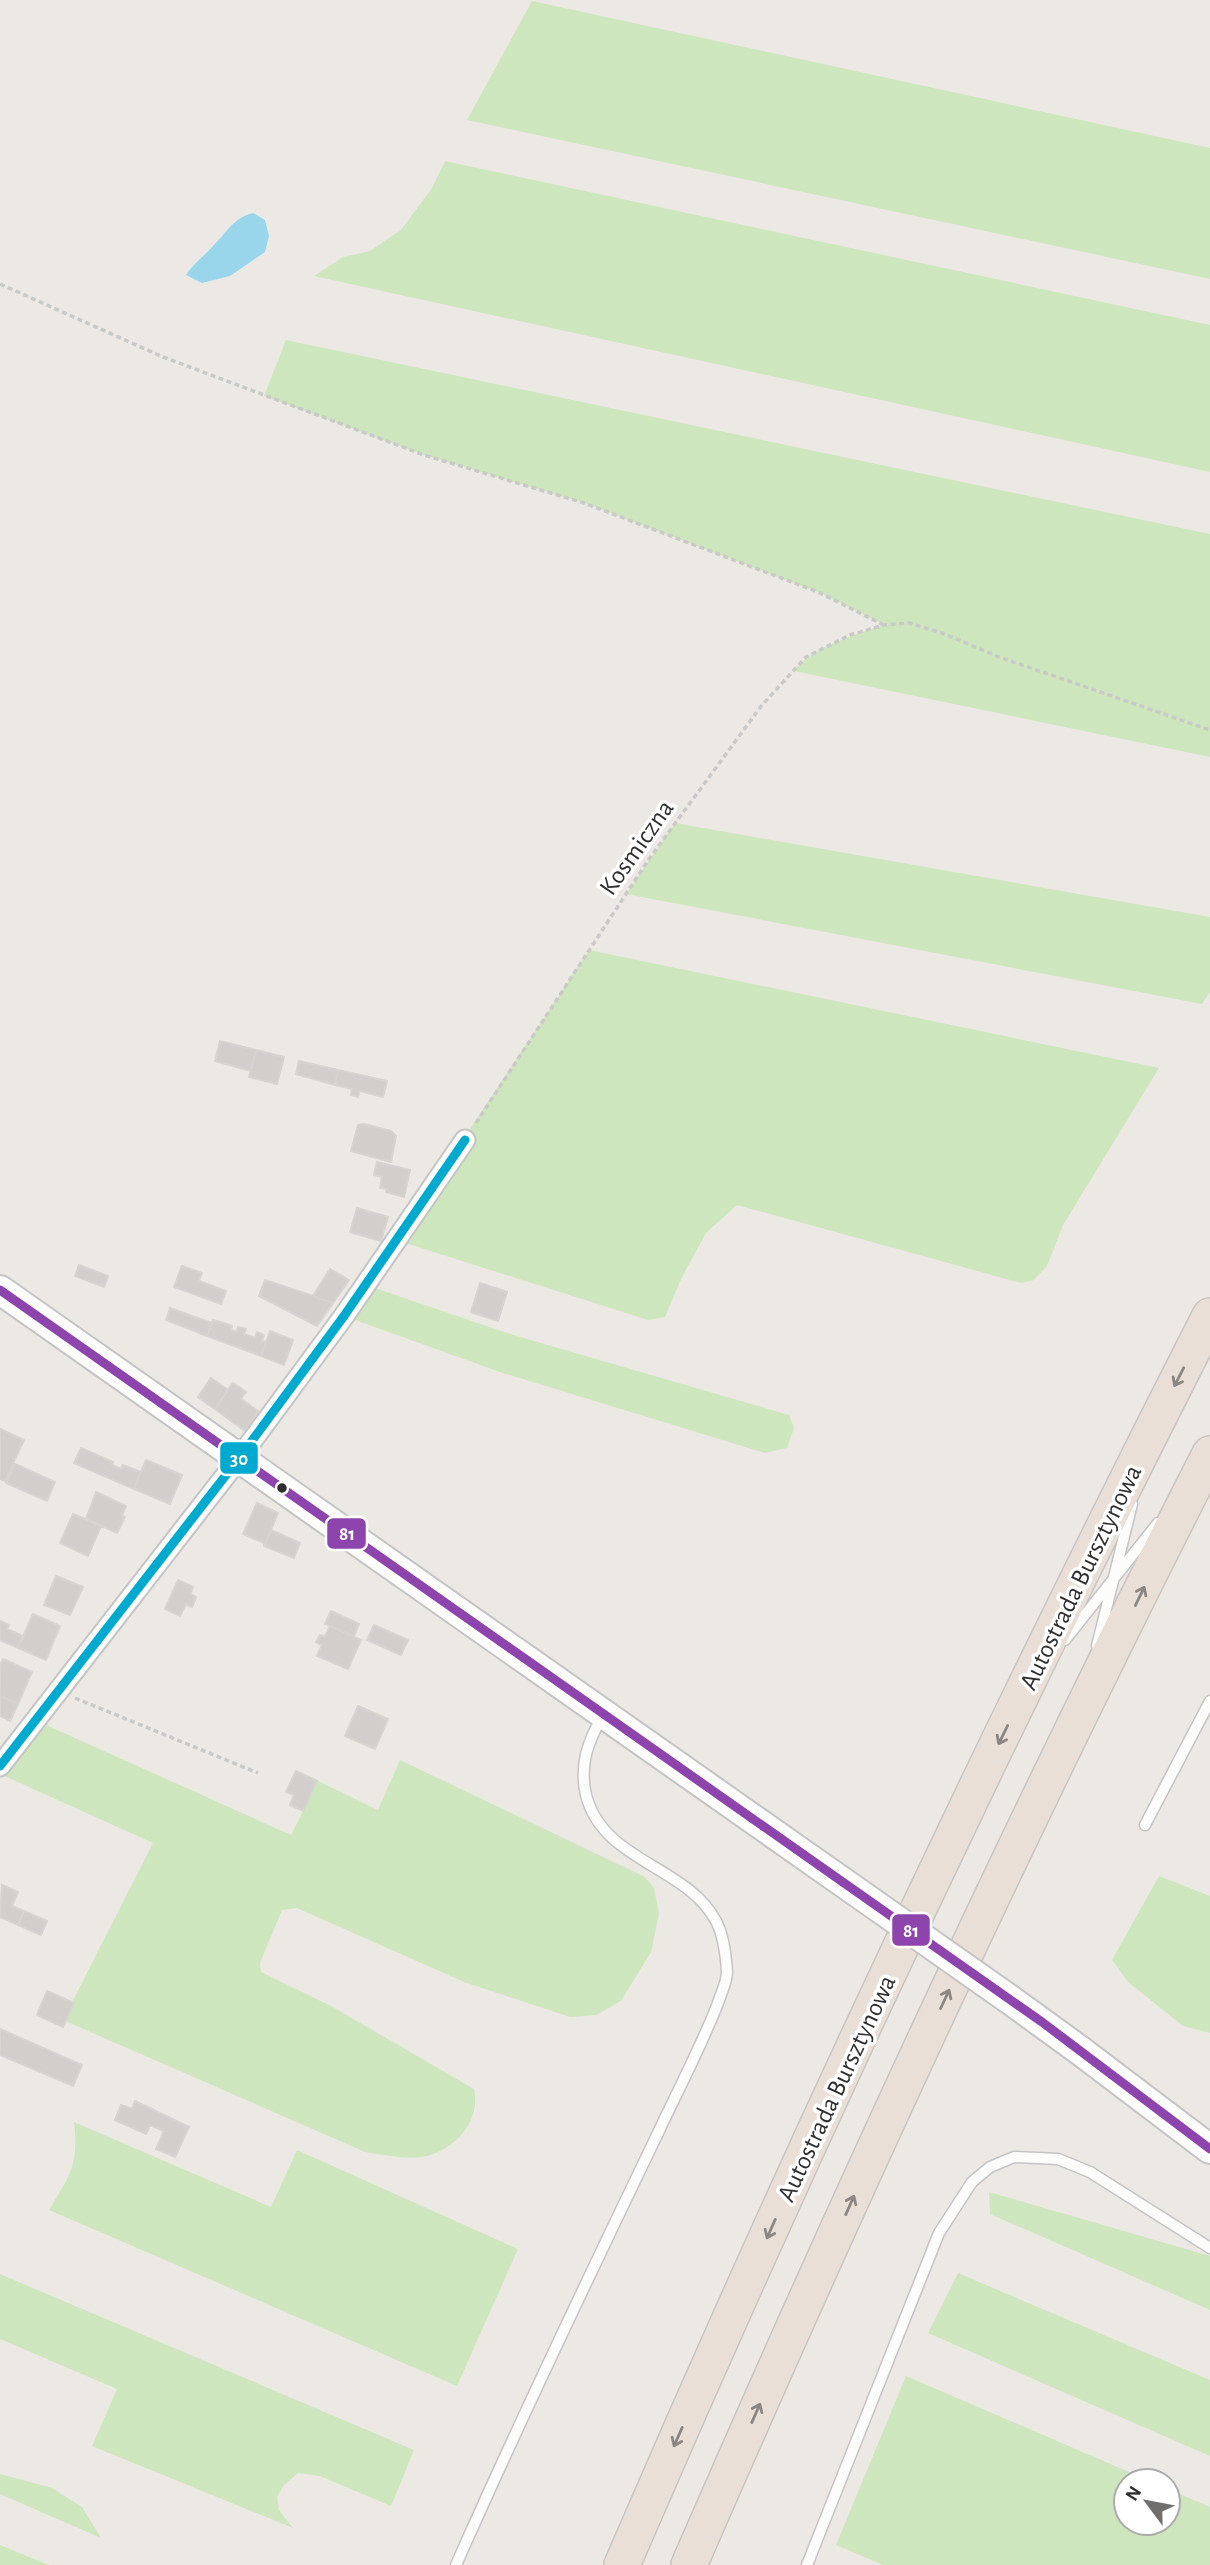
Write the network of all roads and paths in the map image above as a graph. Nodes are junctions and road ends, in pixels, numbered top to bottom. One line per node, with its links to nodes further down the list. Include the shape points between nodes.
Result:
1 (0, 284): 2 (path, via 163,357 424,455 584,503 818,592)
2 (884, 625): 3 (path, via 909,623 942,633); 4 (path, Kosmiczna, via 850,635 806,657 762,705 649,859)
3 (1210, 730)
4 (465, 1140): 8 (street)
5 (0, 1290): 8 (main road)
6 (1210, 1316): 7 (highway, Autostrada Bursztynowa, one-way to 7)
7 (1148, 1440): 12 (lane); 15 (highway, Autostrada Bursztynowa)
8 (240, 1457): 16 (street); 18 (main road)
9 (1207, 1460): 10 (lane); 19 (highway, one-way to 9)
10 (1171, 1507)
11 (1163, 1517): 12 (lane)
12 (1114, 1578): 13 (lane); 15 (lane)
13 (1095, 1654)
14 (1092, 1667): 19 (lane)
15 (1024, 1690): 26 (highway, Autostrada Bursztynowa, one-way to 26, via 849,2057)
16 (58, 1691): 20 (street); 21 (path)
17 (1210, 1700): 22 (lane)
18 (604, 1714): 23 (main road, bridge, via 1009,1999); 25 (lane, via 590,1737 582,1766 595,1819 626,1850 704,1903 717,1922 727,1976 693,2059)
19 (1080, 1718): 27 (highway, one-way to 19, via 859,2185)
20 (0, 1766)
21 (258, 1773)
22 (1145, 1825)
23 (1210, 2149)
24 (1210, 2248): 28 (lane, via 1090,2172 1058,2159 1014,2157 990,2167 972,2182 939,2233)
25 (456, 2565)
26 (622, 2565)
27 (689, 2565)
28 (807, 2565)

